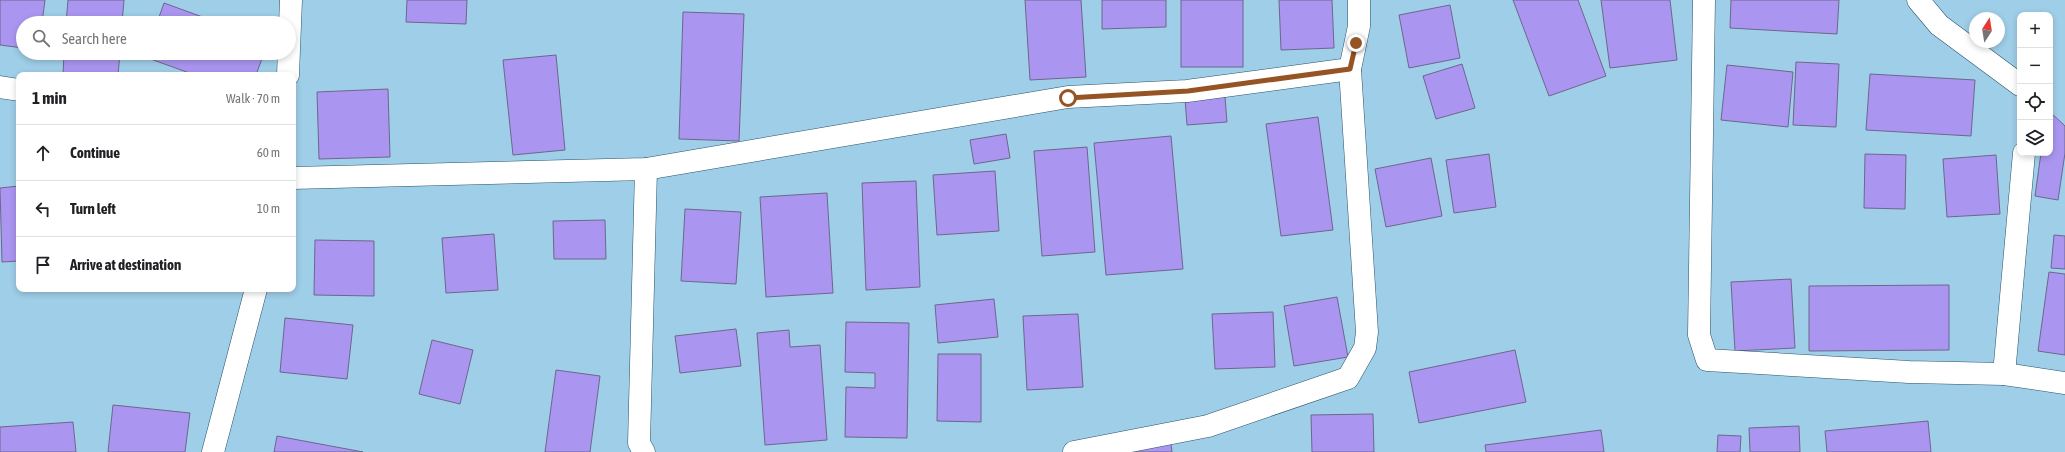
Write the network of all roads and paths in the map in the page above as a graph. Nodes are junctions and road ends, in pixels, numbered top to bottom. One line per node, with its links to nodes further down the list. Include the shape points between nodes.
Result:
1 (291, 0): 5 (street)
2 (1358, 0): 7 (street, via 1359,26)
3 (1704, 0): 16 (street, via 1699,335 1707,360 1909,372)
4 (1918, 0): 9 (street, via 1939,25)
5 (290, 16)
6 (289, 60): 8 (street)
7 (1350, 69): 13 (street, via 1188,91 1068,98); 20 (street, via 1367,332 1365,348 1348,378 1208,426)
8 (288, 72)
9 (2019, 84)
10 (0, 87): 11 (street)
11 (16, 90)
12 (2024, 156): 16 (street)
13 (646, 169): 14 (street); 19 (street, via 639,443)
14 (296, 178)
15 (255, 292): 18 (street)
16 (2004, 374): 17 (street)
17 (2065, 383)
18 (214, 452)
19 (644, 452)
20 (1074, 452)

